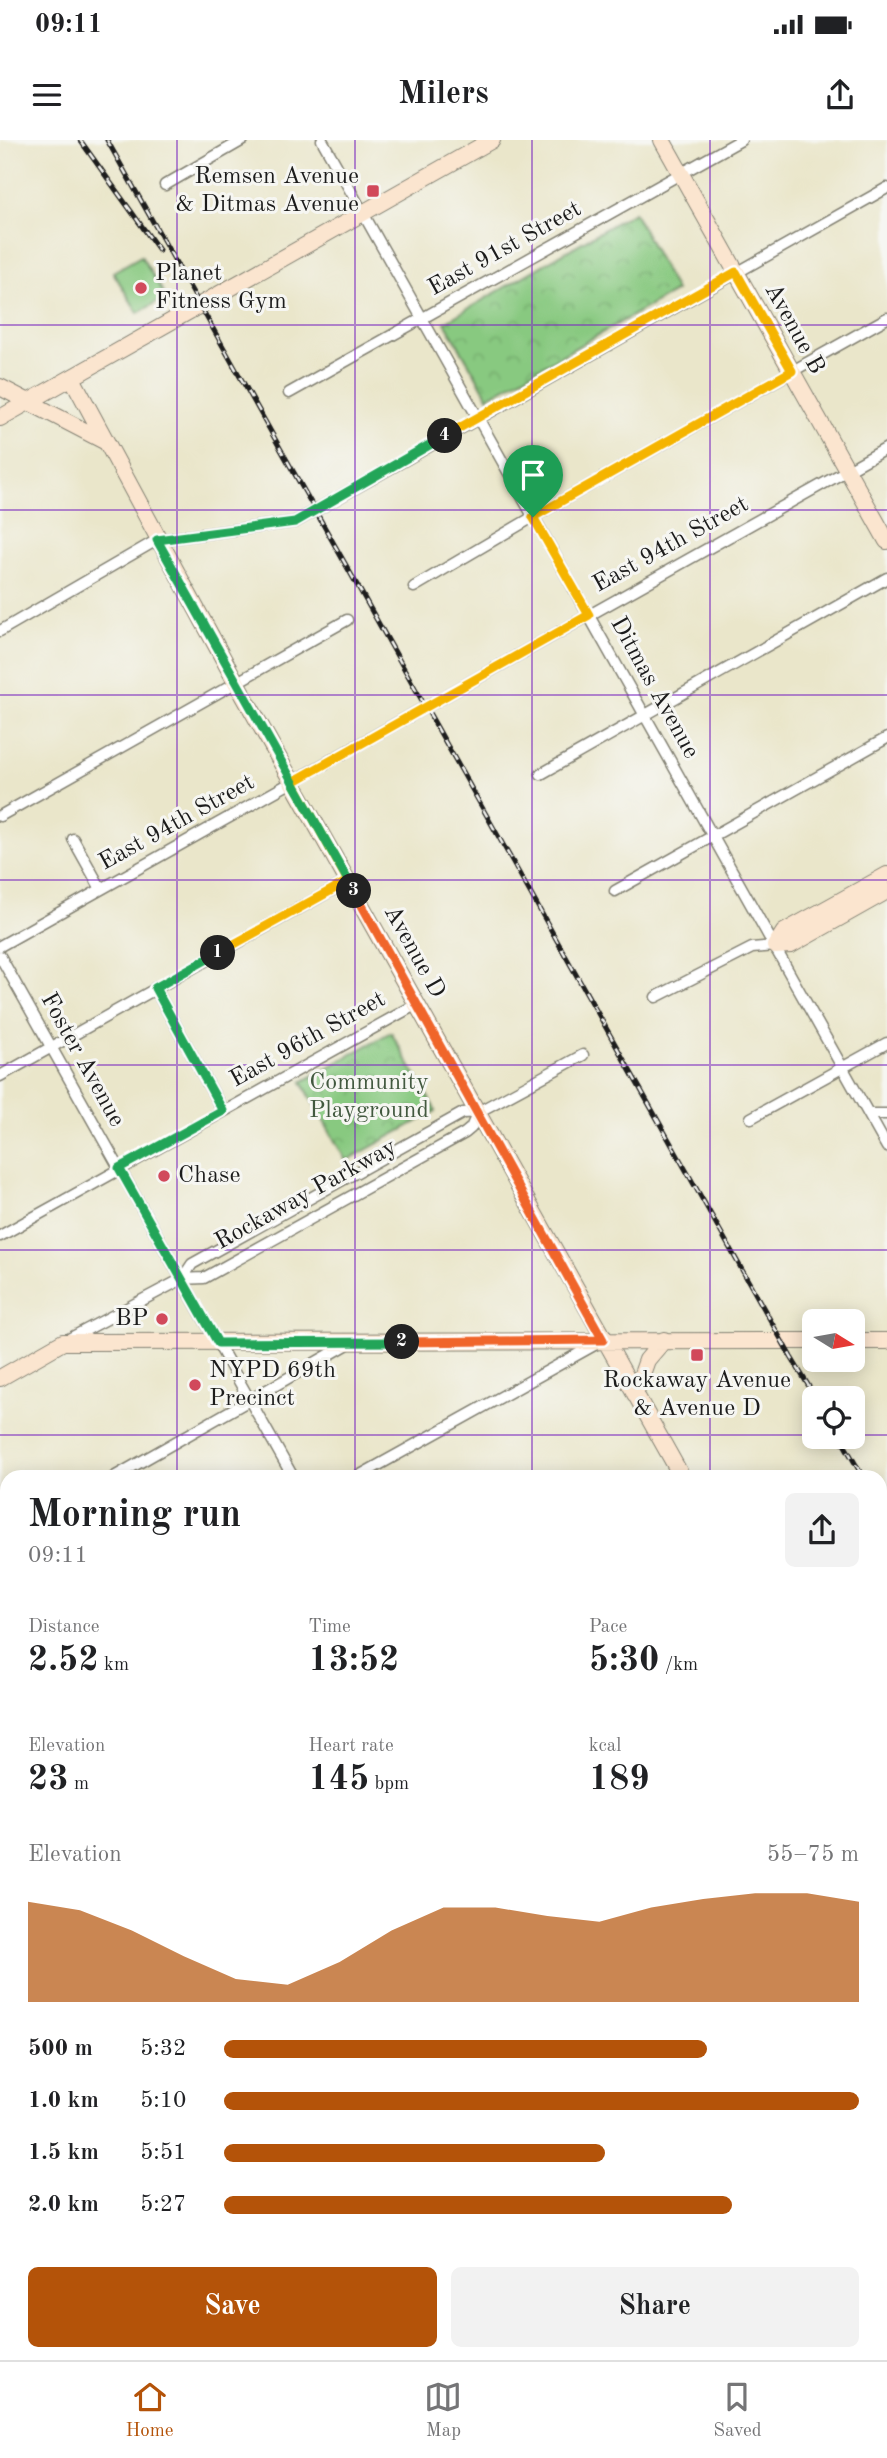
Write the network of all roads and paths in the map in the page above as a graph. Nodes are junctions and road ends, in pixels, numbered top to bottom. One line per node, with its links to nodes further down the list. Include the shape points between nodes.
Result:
1 (243, 140): 7 (street)
2 (322, 140): 9 (street, Ditmas Avenue)
3 (492, 140): 9 (main road)
4 (662, 140): 6 (main road, Avenue B)
5 (741, 140): 6 (street, East 91st Street)
6 (681, 174): 10 (main road, Avenue B); 12 (street, East 91st Street)
7 (165, 185)
8 (887, 188): 10 (street)
9 (362, 213): 12 (street, Ditmas Avenue); 14 (main road)
10 (736, 272): 13 (main road, Avenue B); 18 (street)
11 (887, 318): 13 (street)
12 (423, 319): 16 (street, East 91st Street); 18 (street, Ditmas Avenue)
13 (792, 371): 22 (main road, Avenue B); 23 (street)
14 (72, 378): 17 (main road); 20 (main road, Avenue D)
15 (0, 387): 17 (main road)
16 (289, 393)
17 (30, 402): 19 (main road); 20 (main road)
18 (478, 417): 23 (street, Ditmas Avenue); 24 (street, via 295,522)
19 (0, 418)
20 (106, 442): 24 (main road, Avenue D)
21 (887, 448): 22 (street, East 94th Street)
22 (847, 470): 25 (main road, Avenue B); 28 (street, East 94th Street)
23 (533, 517): 27 (street); 28 (street, Ditmas Avenue)
24 (157, 540): 30 (street); 31 (main road, Avenue D)
25 (887, 541)
26 (887, 578): 32 (street)
27 (414, 587)
28 (589, 615): 32 (street, Ditmas Avenue); 35 (street, East 94th Street)
29 (347, 620): 31 (street)
30 (0, 631)
31 (236, 683): 35 (main road, Avenue D); 36 (street)
32 (645, 715): 34 (street); 37 (street, Ditmas Avenue)
33 (887, 738): 37 (street)
34 (541, 774)
35 (293, 782): 40 (main road, Avenue D); 41 (street, East 94th Street)
36 (0, 816)
37 (713, 836): 42 (street); 45 (street, Ditmas Avenue)
38 (73, 839): 41 (street)
39 (887, 875): 45 (main road, via 784,932)
40 (348, 881): 47 (street); 49 (main road, Avenue D)
41 (101, 889): 44 (street, East 94th Street)
42 (615, 891)
43 (887, 891): 45 (main road, via 791,946)
44 (0, 946)
45 (775, 946): 48 (street, via 752,948); 53 (street, Ditmas Avenue)
46 (0, 956): 51 (street, Foster Avenue)
47 (155, 988): 51 (street); 55 (street)
48 (656, 997)
49 (417, 1004): 55 (street, East 96th Street); 56 (main road, Avenue D)
50 (887, 1043): 53 (street)
51 (51, 1047): 54 (street); 61 (street, Foster Avenue)
52 (583, 1055): 56 (street, Rockaway Parkway)
53 (843, 1067): 57 (street, Ditmas Avenue); 59 (street)
54 (0, 1076)
55 (223, 1111): 61 (street, East 96th Street)
56 (478, 1112): 63 (street, Rockaway Parkway, via 463,1113 192,1264); 63 (street, Rockaway Parkway, via 465,1133 204,1278); 64 (main road, Avenue D)
57 (869, 1114): 58 (street); 60 (street, Ditmas Avenue)
58 (887, 1114)
59 (751, 1118)
60 (887, 1147)
61 (119, 1168): 62 (street, East 96th Street); 63 (street, Foster Avenue)
62 (0, 1236)
63 (182, 1279): 69 (street, Rockaway Parkway); 71 (street, Foster Avenue)
64 (603, 1340): 65 (main road); 70 (main road); 73 (main road, Avenue D); 77 (street)
65 (664, 1340): 66 (main road); 73 (main road, via 647,1360)
66 (802, 1341)
67 (865, 1341): 68 (main road)
68 (887, 1341)
69 (63, 1342): 71 (main road); 72 (main road, Rockaway Parkway)
70 (350, 1342): 71 (main road); 74 (street)
71 (218, 1343): 74 (street, Foster Avenue)
72 (0, 1378)
73 (635, 1394): 78 (main road, Avenue D)
74 (250, 1401): 75 (street); 76 (street, Foster Avenue)
75 (127, 1470)
76 (289, 1470)
77 (370, 1470)
78 (678, 1470)

